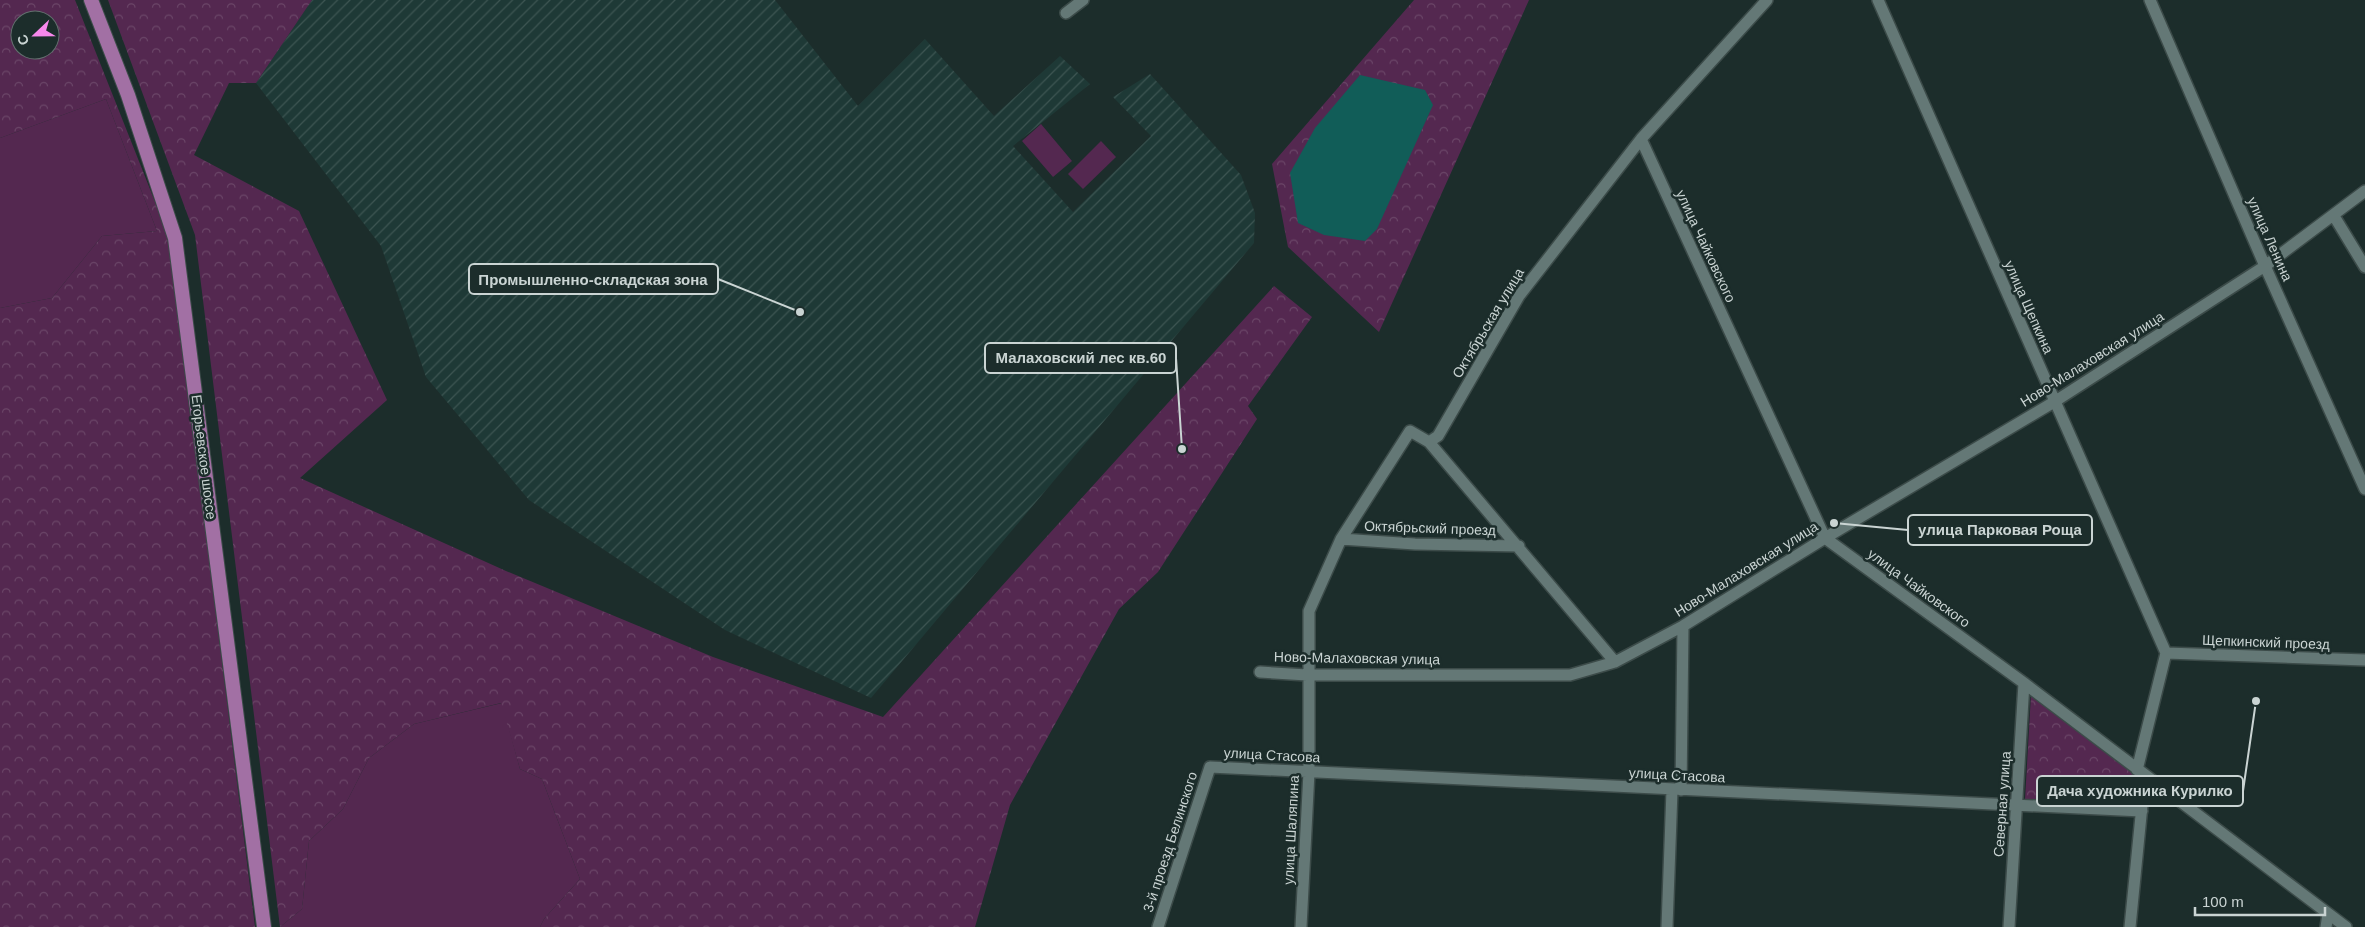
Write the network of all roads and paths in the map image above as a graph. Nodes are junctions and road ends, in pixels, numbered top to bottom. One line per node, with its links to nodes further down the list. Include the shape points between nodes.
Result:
1 (91, 0): 32 (main road, Егорьевское шоссе, via 128,95 175,238)
2 (1083, 0): 6 (street)
3 (1767, 0): 7 (street, Октябрьская улица)
4 (1878, 0): 12 (street, улица Щепкина)
5 (2150, 0): 10 (street, улица Ленина)
6 (1066, 13)
7 (1641, 139): 13 (street, Октябрьская улица, via 1519,296 1438,436); 15 (street, улица Чайковского)
8 (2365, 191): 9 (street, Ново-Малаховская улица)
9 (2334, 216): 10 (street, Ново-Малаховская улица); 11 (street)
10 (2265, 266): 12 (street, Ново-Малаховская улица); 14 (street, улица Ленина)
11 (2365, 267)
12 (2054, 402): 15 (street, Ново-Малаховская улица); 19 (street, улица Щепкина)
13 (1429, 442): 16 (street, via 1410,430); 17 (street, Октябрьский проезд)
14 (2365, 489)
15 (1824, 538): 18 (street, Ново-Малаховская улица); 24 (street, улица Чайковского)
16 (1341, 539): 17 (street, Октябрьский проезд); 23 (street, via 1309,611)
17 (1519, 546): 21 (street, Октябрьский проезд)
18 (1683, 626): 21 (street, Ново-Малаховская улица); 28 (street)
19 (2166, 653): 20 (street, Щепкинский проезд); 27 (street)
20 (2365, 660)
21 (1615, 662): 23 (street, Ново-Малаховская улица, via 1570,674)
22 (1260, 672): 23 (street, Ново-Малаховская улица)
23 (1308, 674): 26 (street, улица Шаляпина)
24 (2024, 683): 27 (street, улица Чайковского); 29 (street, Северная улица)
25 (1210, 767): 26 (street, улица Стасова); 33 (street, 3-й проезд Белинского)
26 (1309, 772): 28 (street, улица Стасова); 34 (street, улица Шаляпина)
27 (2141, 772): 30 (street); 31 (street, улица Чайковского)
28 (1677, 790): 29 (street, улица Стасова); 35 (street)
29 (2017, 805): 30 (street, улица Стасова); 36 (street, Северная улица)
30 (2142, 811): 37 (street)
31 (2328, 914): 38 (street); 39 (street, улица Чайковского)
32 (264, 927)
33 (1158, 927)
34 (1301, 927)
35 (1667, 927)
36 (2009, 927)
37 (2130, 927)
38 (2326, 927)
39 (2346, 927)

